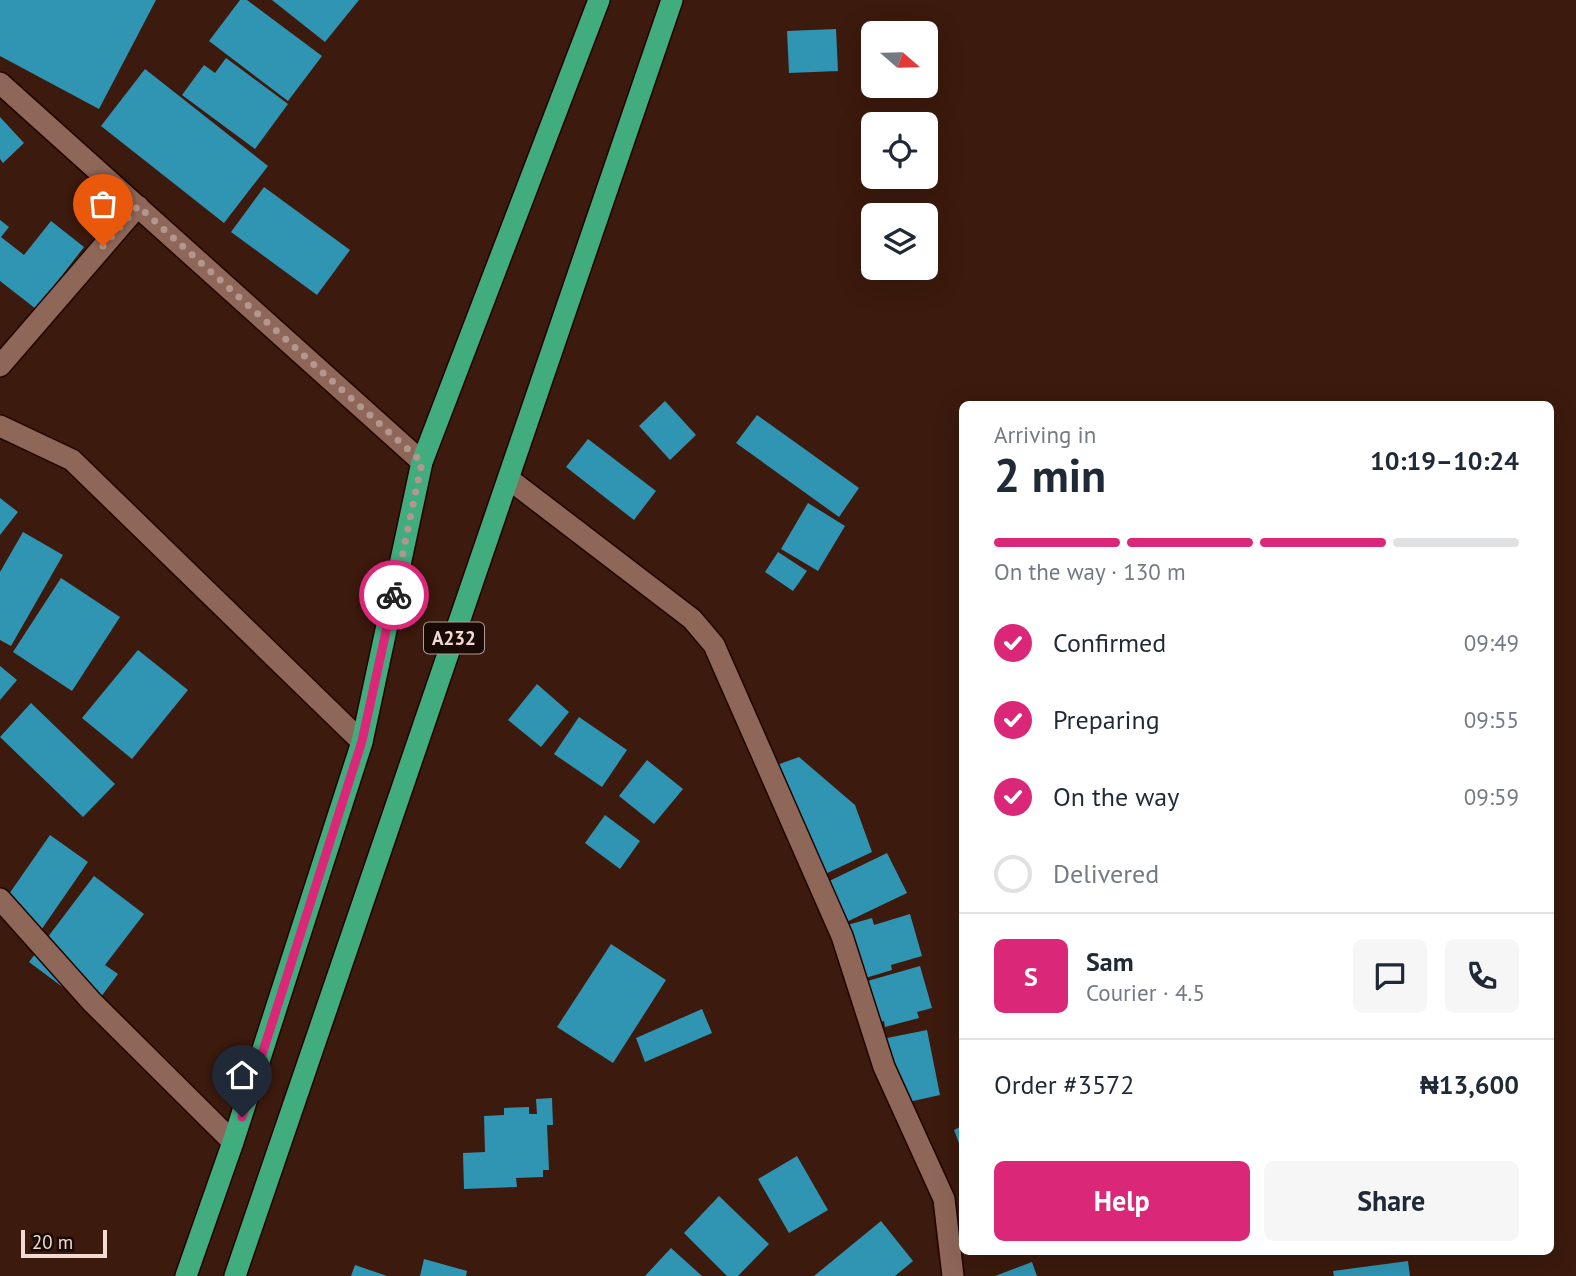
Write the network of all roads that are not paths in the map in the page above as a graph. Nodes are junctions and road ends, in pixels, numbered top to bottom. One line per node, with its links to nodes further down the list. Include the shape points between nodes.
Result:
1 (599, 0): 7 (highway)
2 (672, 0): 8 (highway, A232)
3 (0, 83): 4 (street)
4 (138, 206): 5 (street); 7 (street)
5 (0, 366)
6 (0, 426): 9 (street, via 72,460)
7 (422, 462): 9 (highway)
8 (509, 479): 13 (highway, A232); 14 (street, via 692,619 714,645 842,936 884,1067 944,1199)
9 (362, 741): 11 (highway)
10 (0, 899): 11 (street, via 92,1002)
11 (233, 1142): 12 (highway)
12 (187, 1276)
13 (235, 1276)
14 (953, 1276)

